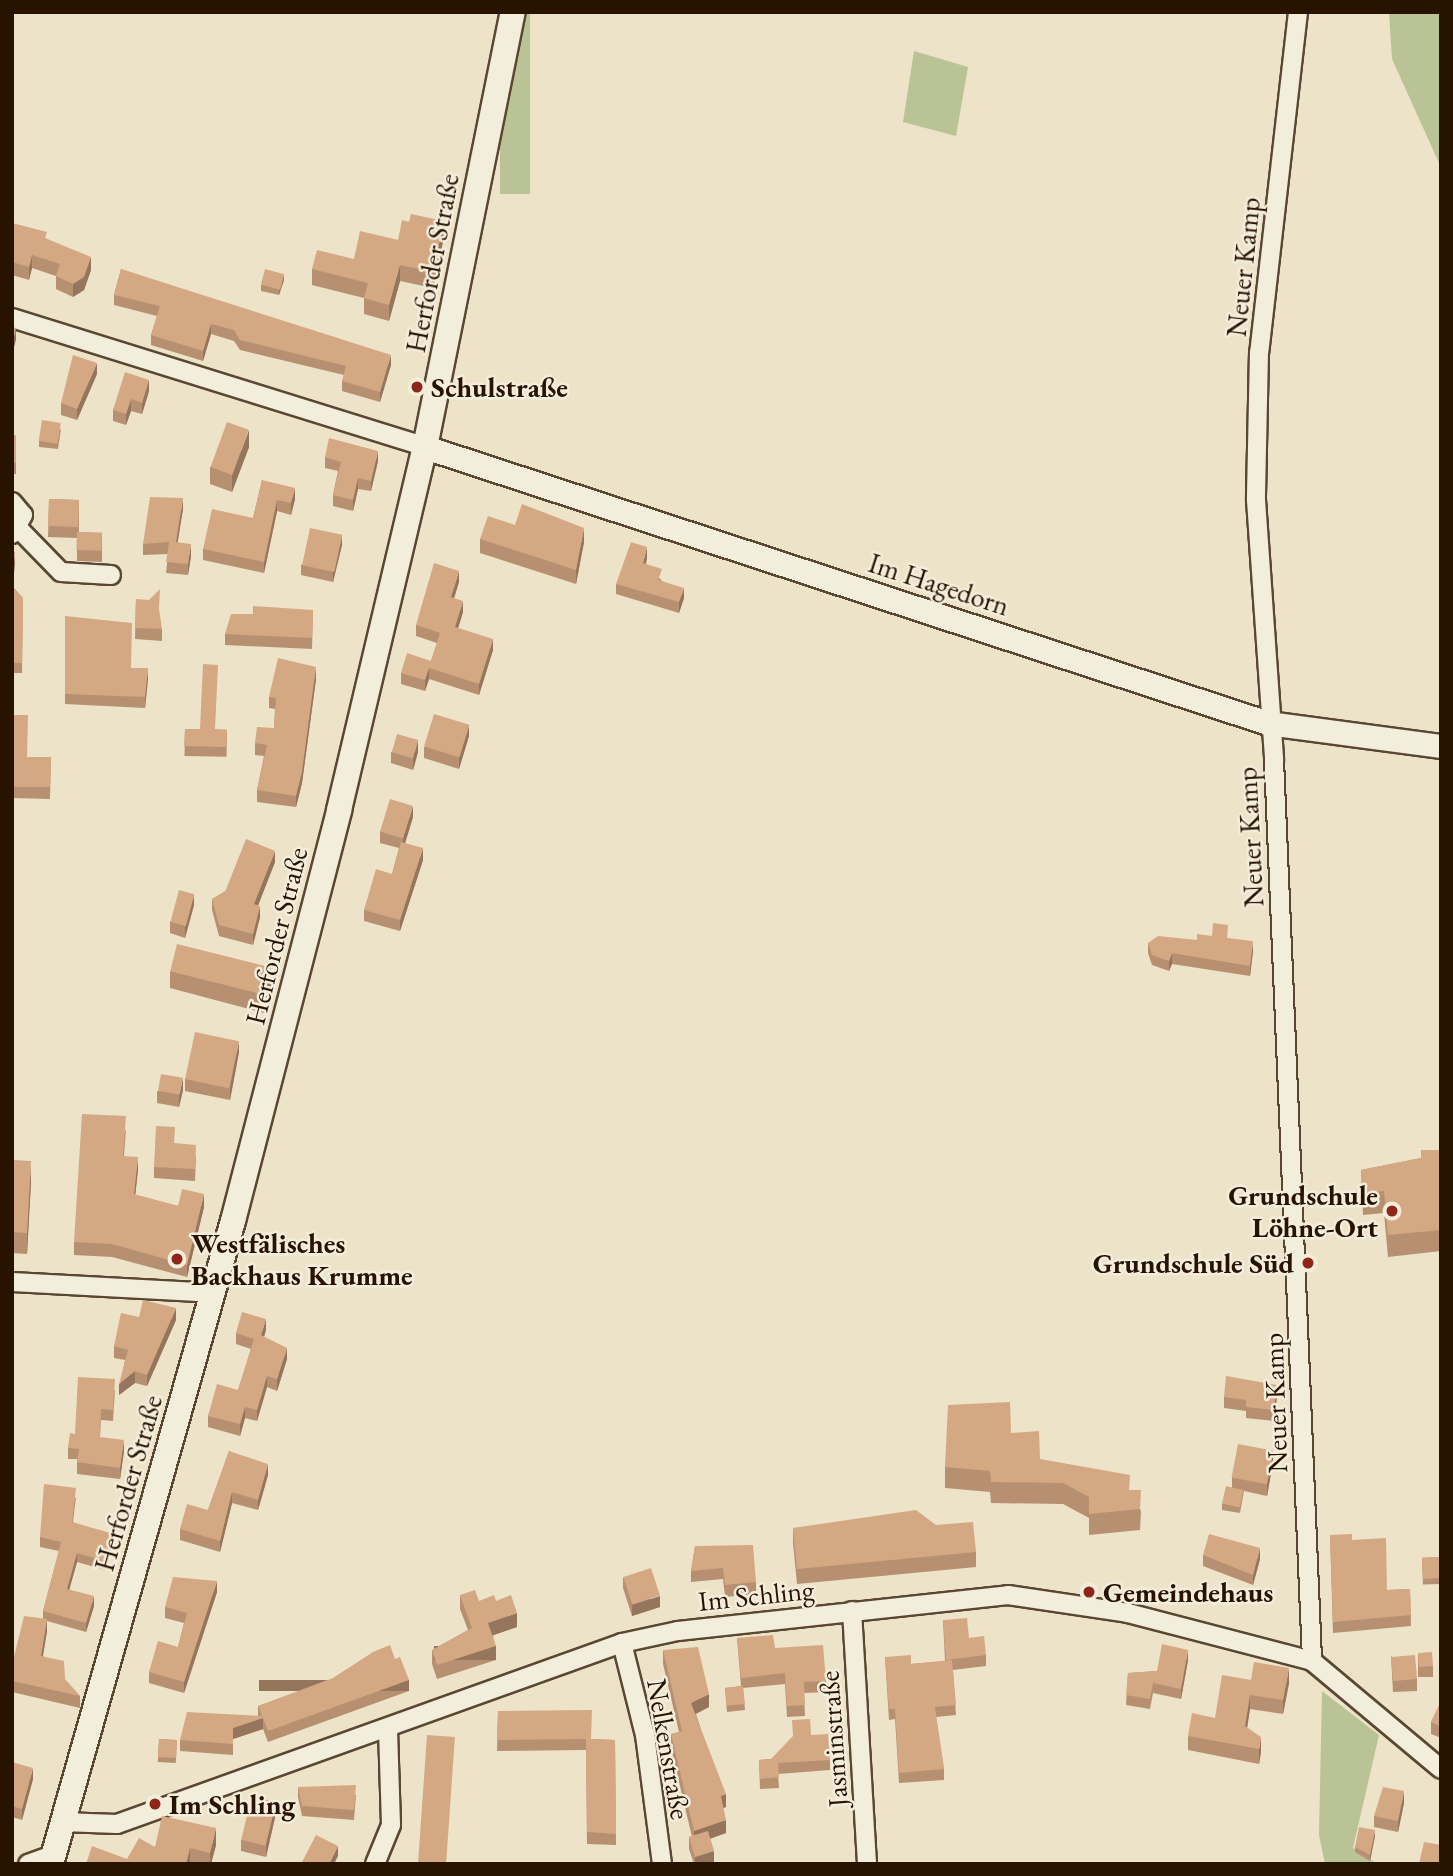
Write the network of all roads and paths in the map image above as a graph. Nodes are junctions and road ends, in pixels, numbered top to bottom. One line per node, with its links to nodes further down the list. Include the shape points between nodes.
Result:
1 (513, 12): 4 (main road, Herforder Straße)
2 (1298, 12): 8 (street, Neuer Kamp, via 1259,352 1256,500)
3 (12, 318): 4 (street)
4 (425, 447): 8 (street, Im Hagedorn); 11 (main road, Herforder Straße, via 336,824)
5 (12, 502): 6 (street, via 23,515)
6 (16, 532): 7 (street, via 61,572)
7 (111, 575)
8 (1268, 723): 9 (street, Im Hagedorn); 14 (street, Neuer Kamp)
9 (1441, 746)
10 (12, 1282): 11 (street)
11 (212, 1293): 17 (main road, Herforder Straße)
12 (852, 1611): 13 (street, Im Schling, via 678,1630); 14 (street, Im Schling, via 1008,1595 1128,1613); 22 (street, Jasminstraße)
13 (622, 1643): 15 (street, Im Schling); 21 (street, Nelkenstraße, via 645,1735)
14 (1312, 1661): 16 (street, Im Schling)
15 (388, 1731): 17 (street, Im Schling, via 117,1824); 20 (street, via 391,1825)
16 (1441, 1769)
17 (62, 1822): 18 (main road, Herforder Straße)
18 (52, 1860): 19 (street)
19 (28, 1864)
20 (375, 1864)
21 (662, 1864)
22 (867, 1864)

